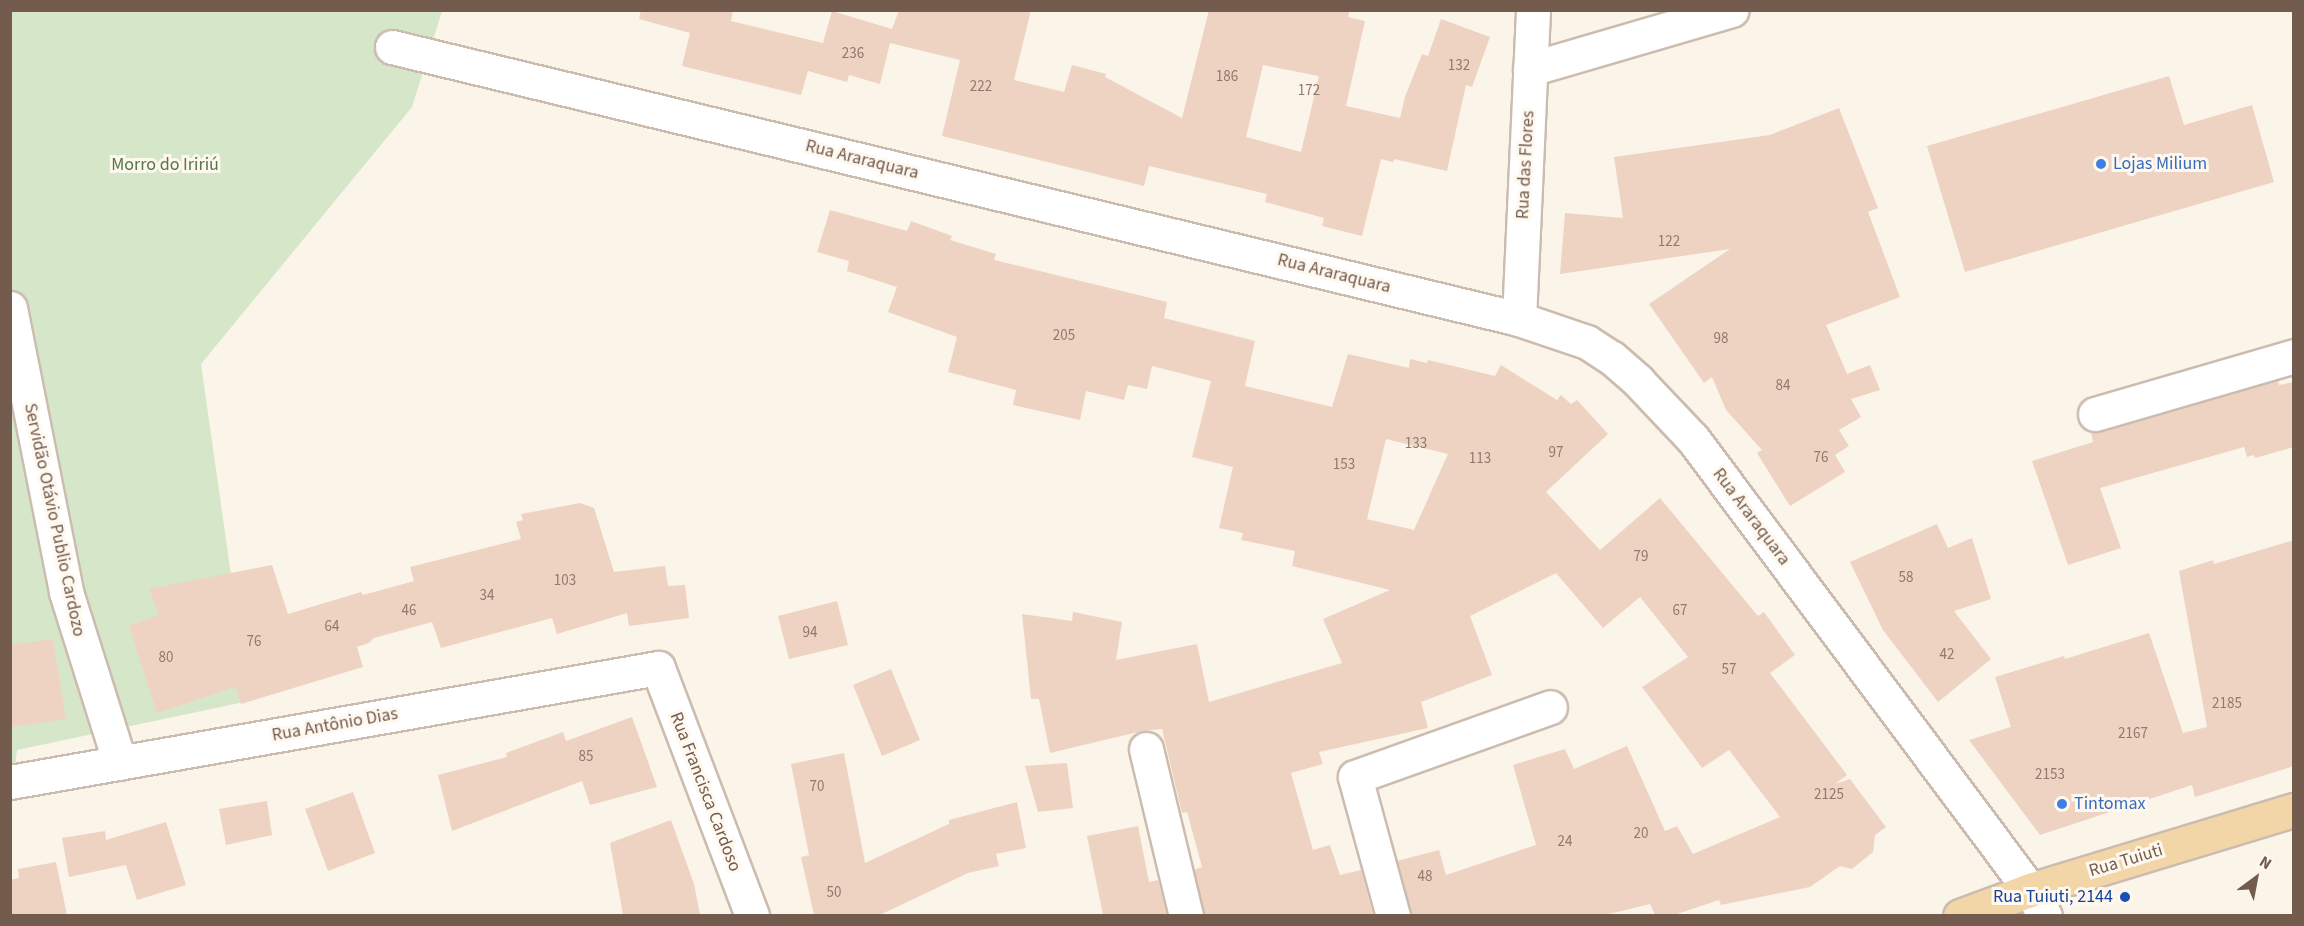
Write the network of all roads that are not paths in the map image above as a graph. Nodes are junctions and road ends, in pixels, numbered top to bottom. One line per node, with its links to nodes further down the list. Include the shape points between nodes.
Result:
1 (1533, 10): 4 (street, Rua das Flores)
2 (1731, 10): 4 (street)
3 (392, 47): 6 (street, Rua Araraquara)
4 (1530, 69): 6 (street, Rua das Flores)
5 (10, 308): 12 (street, Servidão Otávio Publio Cardozo, via 66,592)
6 (1519, 319): 15 (street, Rua Araraquara, via 1587,342 1612,358 1693,439)
7 (2294, 356): 8 (street)
8 (2095, 414)
9 (658, 668): 12 (street, Rua Antônio Dias); 16 (street, Rua Francisca Cardoso)
10 (1550, 707): 18 (street, via 1355,777)
11 (1146, 749): 17 (street)
12 (120, 763): 13 (street, Rua Antônio Dias)
13 (10, 782)
14 (2294, 810): 15 (main road, Rua Tuiuti)
15 (2037, 903): 19 (main road, Rua Tuiuti)
16 (752, 915)
17 (1186, 915)
18 (1393, 915)
19 (1960, 915)

